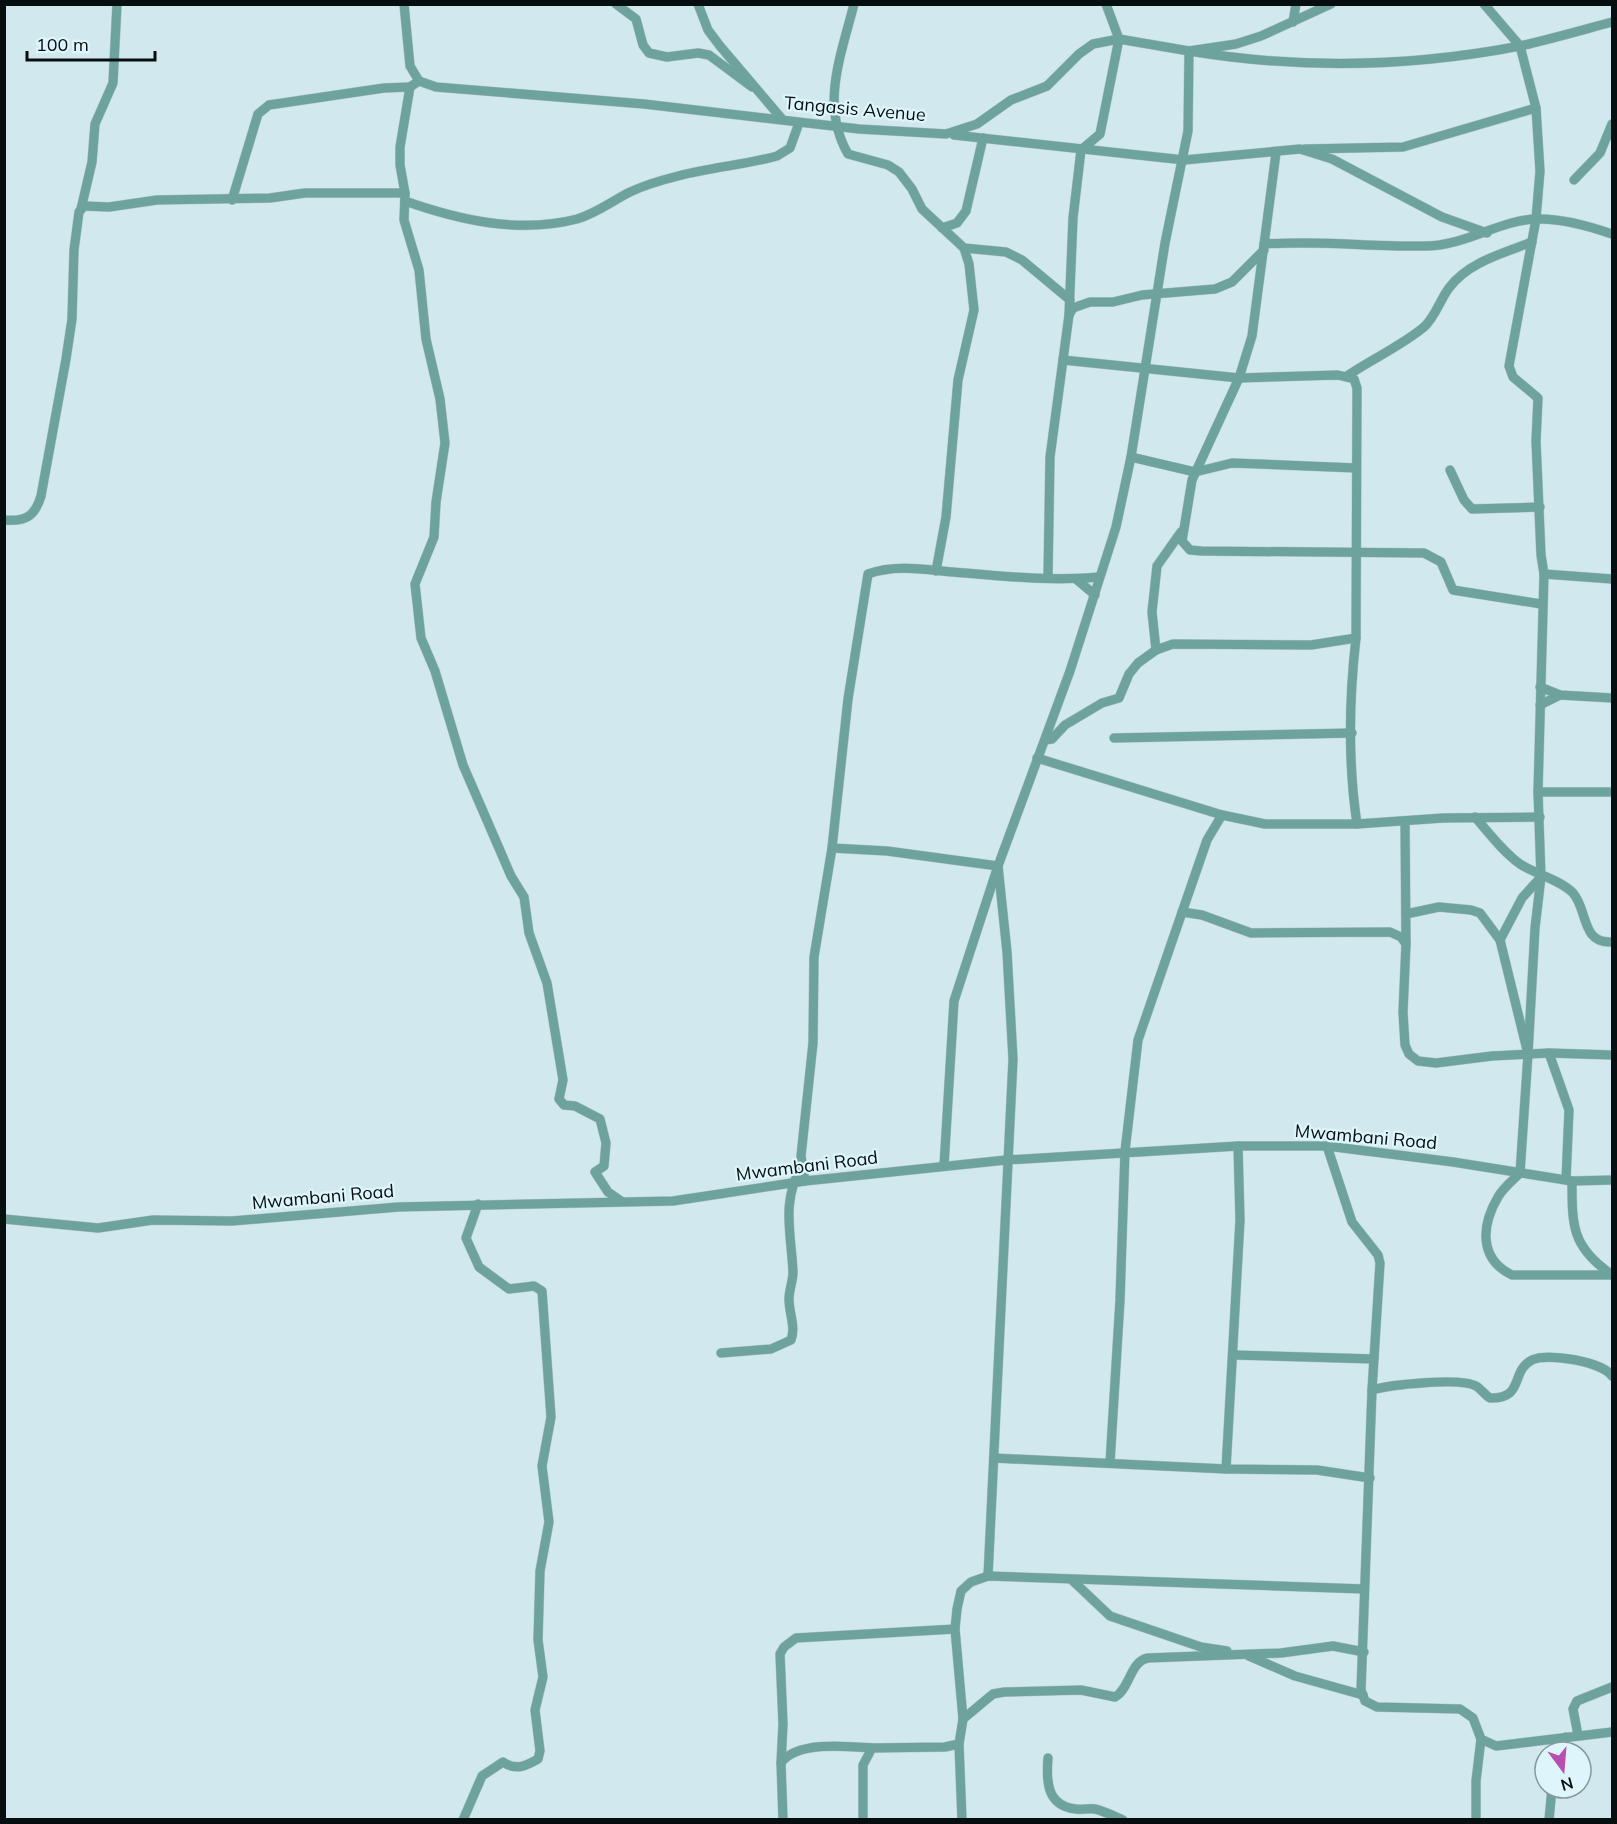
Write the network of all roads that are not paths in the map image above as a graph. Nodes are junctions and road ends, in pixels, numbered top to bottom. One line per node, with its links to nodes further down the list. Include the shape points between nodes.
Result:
1 (117, 4): 34 (street, via 113,83 95,124 92,162)
2 (404, 4): 15 (street, via 410,66)
3 (616, 4): 17 (street, via 636,19 649,53 666,57 709,55)
4 (698, 4): 17 (street, via 708,30)
5 (854, 4): 22 (street, via 832,95)
6 (1106, 4): 12 (street)
7 (1296, 4): 10 (street)
8 (1331, 4): 10 (street, Tangasis Avenue)
9 (1484, 4): 13 (street)
10 (1293, 22): 14 (street, Tangasis Avenue, via 1236,44)
11 (1612, 22): 13 (street)
12 (1119, 39): 14 (street, Tangasis Avenue); 23 (street, Tangasis Avenue, via 1093,44 1047,86 1011,100 977,124); 24 (street)
13 (1520, 46): 14 (street, via 1412,60 1306,64 1240,60); 18 (street)
14 (1189, 51): 30 (street)
15 (419, 81): 16 (street); 19 (street, Tangasis Avenue, via 447,88)
16 (410, 87): 32 (street, via 400,147); 33 (street, via 269,105 258,114)
17 (752, 87): 19 (street)
18 (1536, 108): 26 (street, via 1403,147); 35 (street, via 1540,171)
19 (782, 119): 20 (street, Tangasis Avenue)
20 (799, 123): 22 (street, Tangasis Avenue); 32 (street, via 790,148 777,156 680,176 631,192 576,219 488,224 432,210)
21 (1612, 124): 31 (street, via 1600,153)
22 (834, 125): 23 (street, Tangasis Avenue); 36 (street, via 848,154 899,172 922,209)
23 (946, 134): 25 (street)
24 (1100, 134): 27 (street); 28 (street)
25 (983, 138): 27 (street); 36 (street, via 966,211 957,223)
26 (1300, 149): 29 (street); 37 (street, via 1332,159 1442,217)
27 (1081, 150): 28 (street); 43 (street, via 1072,218)
28 (1110, 153): 30 (street)
29 (1276, 153): 30 (street); 40 (street)
30 (1184, 160): 42 (street)
31 (1575, 180)
32 (405, 197): 33 (street, via 305,193); 104 (street, via 404,220 419,270 426,339 446,443 434,537 415,584 421,638 463,765 511,876 525,897 529,933 547,983 563,1080 559,1099 564,1105 575,1106 600,1119 607,1153 604,1166 596,1172 608,1191)
33 (232, 200): 34 (street, via 157,200 109,207 89,204)
34 (81, 209): 54 (street, via 74,249 72,319 41,496 35,513 28,519)
35 (1536, 219): 37 (street); 38 (street, via 1582,224); 39 (street)
36 (942, 228): 41 (street)
37 (1487, 233): 40 (street, via 1426,246 1348,242)
38 (1612, 234)
39 (1532, 242): 47 (street, via 1477,264 1450,286 1427,324); 53 (street, via 1509,366 1513,377 1538,398)
40 (1264, 247): 42 (street, via 1232,282 1215,289); 48 (street, via 1252,336)
41 (964, 248): 43 (street, via 1006,252 1022,260); 57 (street, via 974,310 958,380 946,517)
42 (1156, 295): 44 (street, via 1090,302 1073,308); 46 (street)
43 (1070, 300): 44 (street)
44 (1069, 315): 45 (street)
45 (1063, 360): 46 (street); 59 (street, via 1050,457)
46 (1144, 369): 48 (street); 49 (street)
47 (1347, 376): 48 (street); 50 (street, via 1354,379 1357,388)
48 (1239, 378): 52 (street)
49 (1131, 457): 52 (street); 60 (street)
50 (1356, 468): 52 (street, via 1232,462); 56 (street)
51 (1450, 470): 53 (street, via 1472,509)
52 (1195, 472): 55 (street)
53 (1540, 507): 58 (street)
54 (4, 520)
55 (1182, 530): 56 (street, via 1182,541 1190,550); 66 (street, via 1157,566 1152,612)
56 (1356, 552): 64 (street, via 1424,553 1441,562 1453,590); 65 (street)
57 (936, 571): 59 (street); 82 (street, via 891,567 868,574 865,580)
58 (1544, 574): 62 (street); 64 (street)
59 (1048, 577): 61 (street)
60 (1100, 577): 61 (street); 63 (street)
61 (1076, 579): 63 (street)
62 (1612, 579)
63 (1095, 595): 73 (street)
64 (1542, 604): 67 (street)
65 (1356, 638): 66 (street, via 1311,645 1173,644); 71 (street)
66 (1156, 650): 73 (street, via 1130,674 1119,698 1102,703)
67 (1540, 687): 68 (street); 70 (street)
68 (1560, 695): 69 (street); 70 (street)
69 (1612, 698)
70 (1539, 705): 75 (street)
71 (1352, 733): 72 (street); 81 (street, via 1350,780)
72 (1114, 738)
73 (1045, 740): 74 (street)
74 (1037, 758): 77 (street); 83 (street)
75 (1538, 792): 76 (street); 79 (street)
76 (1612, 792)
77 (1222, 814): 81 (street, via 1265,824); 85 (street, via 1207,840)
78 (1475, 817): 79 (street); 80 (street); 84 (street, via 1517,862)
79 (1540, 817): 84 (street)
80 (1405, 821): 81 (street); 86 (street)
81 (1357, 824)
82 (832, 848): 83 (street); 97 (street, via 814,957 813,1043)
83 (998, 866): 96 (street, via 1012,1059); 98 (street, via 954,1001)
84 (1541, 877): 87 (street, via 1522,898); 88 (street, via 1571,891 1589,933); 91 (street)
85 (1182, 912): 89 (street, via 1251,933 1390,932); 95 (street, via 1138,1040)
86 (1406, 915): 87 (street, via 1439,907 1471,910 1480,914); 89 (street)
87 (1500, 940): 91 (street)
88 (1612, 942)
89 (1406, 944): 91 (street, via 1403,1012 1409,1054 1418,1061 1436,1063)
90 (1549, 1053): 91 (street); 92 (street); 102 (street, via 1569,1110)
91 (1528, 1054): 99 (street)
92 (1612, 1055)
93 (1238, 1146): 94 (street, Mwambani Road); 95 (street, Mwambani Road); 109 (street)
94 (1327, 1146): 99 (street, Mwambani Road); 110 (street, via 1352,1222 1378,1255)
95 (1125, 1151): 96 (street, Mwambani Road); 114 (street)
96 (1006, 1160): 98 (street, Mwambani Road); 113 (street)
97 (802, 1164): 101 (street); 103 (street)
98 (944, 1166): 101 (street, Mwambani Road)
99 (1521, 1173): 102 (street, Mwambani Road); 107 (street, via 1498,1195 1486,1221 1487,1253 1499,1268 1512,1275)
100 (1612, 1180): 102 (street, Mwambani Road)
101 (805, 1181): 103 (street, Mwambani Road)
102 (1569, 1181): 107 (street, via 1581,1248)
103 (791, 1184): 104 (street, Mwambani Road, via 673,1201); 108 (street, via 791,1340 771,1349)
104 (621, 1201): 105 (street, Mwambani Road)
105 (478, 1204): 106 (street, Mwambani Road, via 231,1221 153,1220 98,1228); 136 (street, via 466,1238 479,1267 509,1289 534,1286 542,1291 551,1417 542,1466 549,1522 540,1570 538,1640 543,1677 535,1710 538,1759 524,1767 503,1762 482,1776)
106 (4, 1219)
107 (1612, 1275)
108 (721, 1353)
109 (1234, 1355): 110 (street); 115 (street)
110 (1374, 1359): 112 (street)
111 (1612, 1376): 112 (street, via 1604,1368 1557,1356 1531,1360 1513,1390 1500,1398 1490,1398 1475,1386 1448,1381 1396,1384)
112 (1372, 1390): 116 (street)
113 (994, 1458): 114 (street); 117 (street)
114 (1110, 1463): 115 (street)
115 (1226, 1469): 116 (street, via 1317,1470)
116 (1370, 1478): 119 (street)
117 (988, 1576): 118 (street); 120 (street, via 970,1582 961,1591)
118 (1072, 1580): 119 (street); 122 (street, via 1110,1616 1201,1647)
119 (1364, 1589): 121 (street)
120 (955, 1629): 125 (street); 134 (street, via 791,1641 780,1654)
121 (1364, 1652): 122 (street, via 1333,1646); 124 (street)
122 (1245, 1654): 124 (street, via 1295,1676); 125 (street, via 1142,1659 1115,1697 1081,1690 1004,1692 993,1695)
123 (1612, 1687): 127 (street, via 1577,1701 1573,1709)
124 (1363, 1695): 129 (street, via 1365,1701 1377,1707 1460,1709 1473,1718)
125 (963, 1719): 131 (street)
126 (1612, 1732): 127 (street)
127 (1578, 1735): 128 (street)
128 (1566, 1737): 129 (street, via 1496,1746); 130 (street)
129 (1481, 1739): 141 (street)
130 (1565, 1740)
131 (959, 1744): 132 (street, via 945,1748); 139 (street)
132 (872, 1748): 134 (street, via 841,1746 792,1752); 138 (street, via 863,1765)
133 (1048, 1758): 140 (street, via 1046,1780 1055,1800 1067,1807 1095,1809)
134 (781, 1763): 137 (street)
135 (1551, 1800): 142 (street)
136 (463, 1820)
137 (783, 1820)
138 (863, 1820)
139 (962, 1820)
140 (1123, 1820)
141 (1476, 1820)
142 (1549, 1820)

